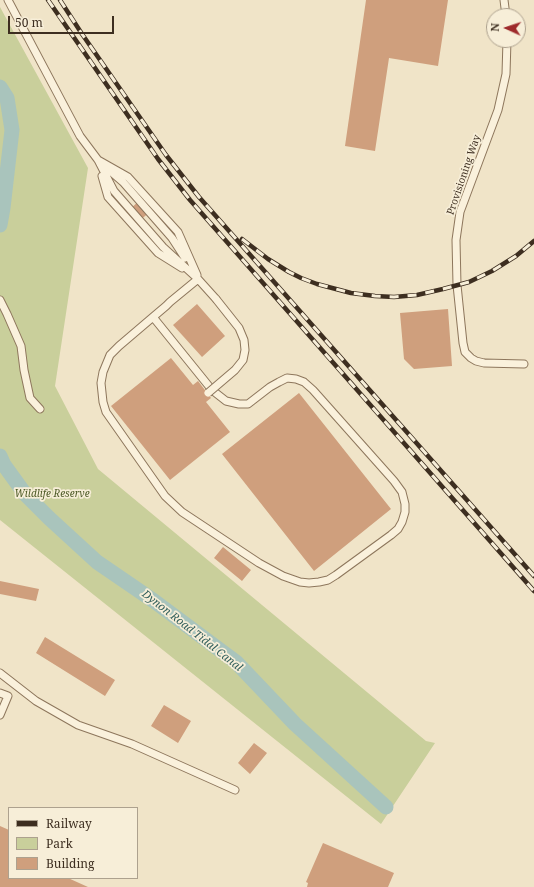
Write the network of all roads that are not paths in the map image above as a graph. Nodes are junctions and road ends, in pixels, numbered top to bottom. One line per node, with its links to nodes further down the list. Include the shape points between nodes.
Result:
1 (8, 0): 3 (lane, via 80,136)
2 (507, 48): 7 (lane, Provisioning Way, via 506,74 498,110 460,212 456,251 457,285 465,352 476,361 484,363)
3 (98, 160): 4 (lane, via 123,182 172,238); 4 (lane, via 114,191 163,247); 4 (lane, via 128,177 178,232); 4 (lane, via 108,198 158,253)
4 (198, 279): 6 (lane); 8 (lane, bridge, via 239,328 245,350 243,360 235,370)
5 (0, 300): 9 (lane, via 21,346 30,398)
6 (153, 317): 6 (lane, via 212,390 226,401 248,404 287,378 304,382 402,492 406,504 398,529 328,580 309,583 283,576 259,563 182,512 165,496 111,420 106,412 101,392 103,372 110,355)
7 (524, 364)
8 (208, 393)
9 (40, 409)
10 (0, 673): 13 (lane, via 36,701 78,725 132,744)
11 (0, 693): 12 (lane, via 8,696)
12 (0, 715)
13 (235, 790)

